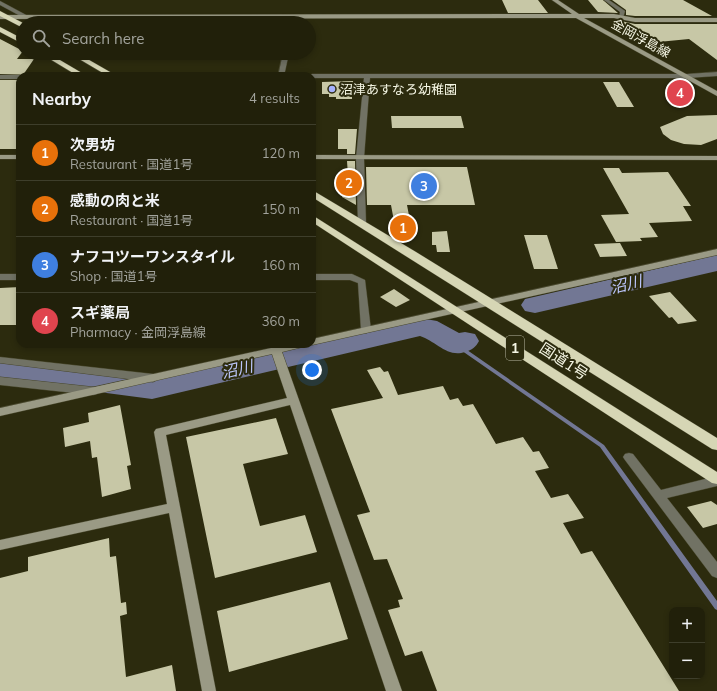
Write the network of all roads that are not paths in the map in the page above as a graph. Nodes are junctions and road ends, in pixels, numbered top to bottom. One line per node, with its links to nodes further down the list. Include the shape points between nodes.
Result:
1 (555, 0): 8 (street, 金岡浮島線)
2 (606, 0): 9 (street, via 623,12)
3 (0, 3): 5 (street)
4 (2, 15): 5 (street); 11 (highway)
5 (26, 16): 6 (street)
6 (292, 16)
7 (316, 16): 8 (street)
8 (579, 17): 9 (street); 23 (street, 金岡浮島線)
9 (621, 17): 10 (street, via 635,20)
10 (717, 20)
11 (16, 22)
12 (0, 29): 13 (highway)
13 (16, 38)
14 (55, 60): 17 (highway)
15 (84, 60): 18 (highway)
16 (285, 60): 19 (street)
17 (76, 72)
18 (106, 72)
19 (283, 72)
20 (717, 74): 23 (street)
21 (316, 76): 22 (street)
22 (367, 76): 23 (street); 30 (street)
23 (687, 76): 26 (street, 金岡浮島線)
24 (0, 77): 25 (street)
25 (16, 77)
26 (717, 94)
27 (0, 157): 28 (street)
28 (16, 157)
29 (316, 157): 30 (street)
30 (360, 158): 31 (street); 34 (street)
31 (717, 158)
32 (316, 195): 34 (highway, 国道1号 / 1)
33 (316, 221): 40 (highway, 国道1号 / 1)
34 (362, 223): 39 (highway, 国道1号 / 1)
35 (717, 252): 39 (street)
36 (0, 277): 37 (street)
37 (16, 277)
38 (316, 277): 41 (street, via 352,277 362,282)
39 (489, 302): 40 (street); 51 (highway, 国道1号 / 1)
40 (455, 310): 41 (street); 53 (highway, 国道1号 / 1)
41 (366, 330): 42 (street)
42 (316, 341)
43 (285, 348): 44 (street)
44 (276, 350): 46 (street); 49 (street)
45 (0, 360): 46 (street)
46 (153, 378): 48 (street)
47 (0, 381): 48 (street)
48 (96, 390): 50 (street)
49 (294, 400): 55 (street, via 160,432); 59 (street)
50 (0, 412)
51 (717, 445)
52 (629, 457): 54 (street)
53 (717, 480): 54 (street)
54 (658, 495): 57 (street)
55 (174, 507): 56 (street); 58 (street)
56 (0, 545)
57 (717, 572)
58 (210, 691)
59 (394, 691)

